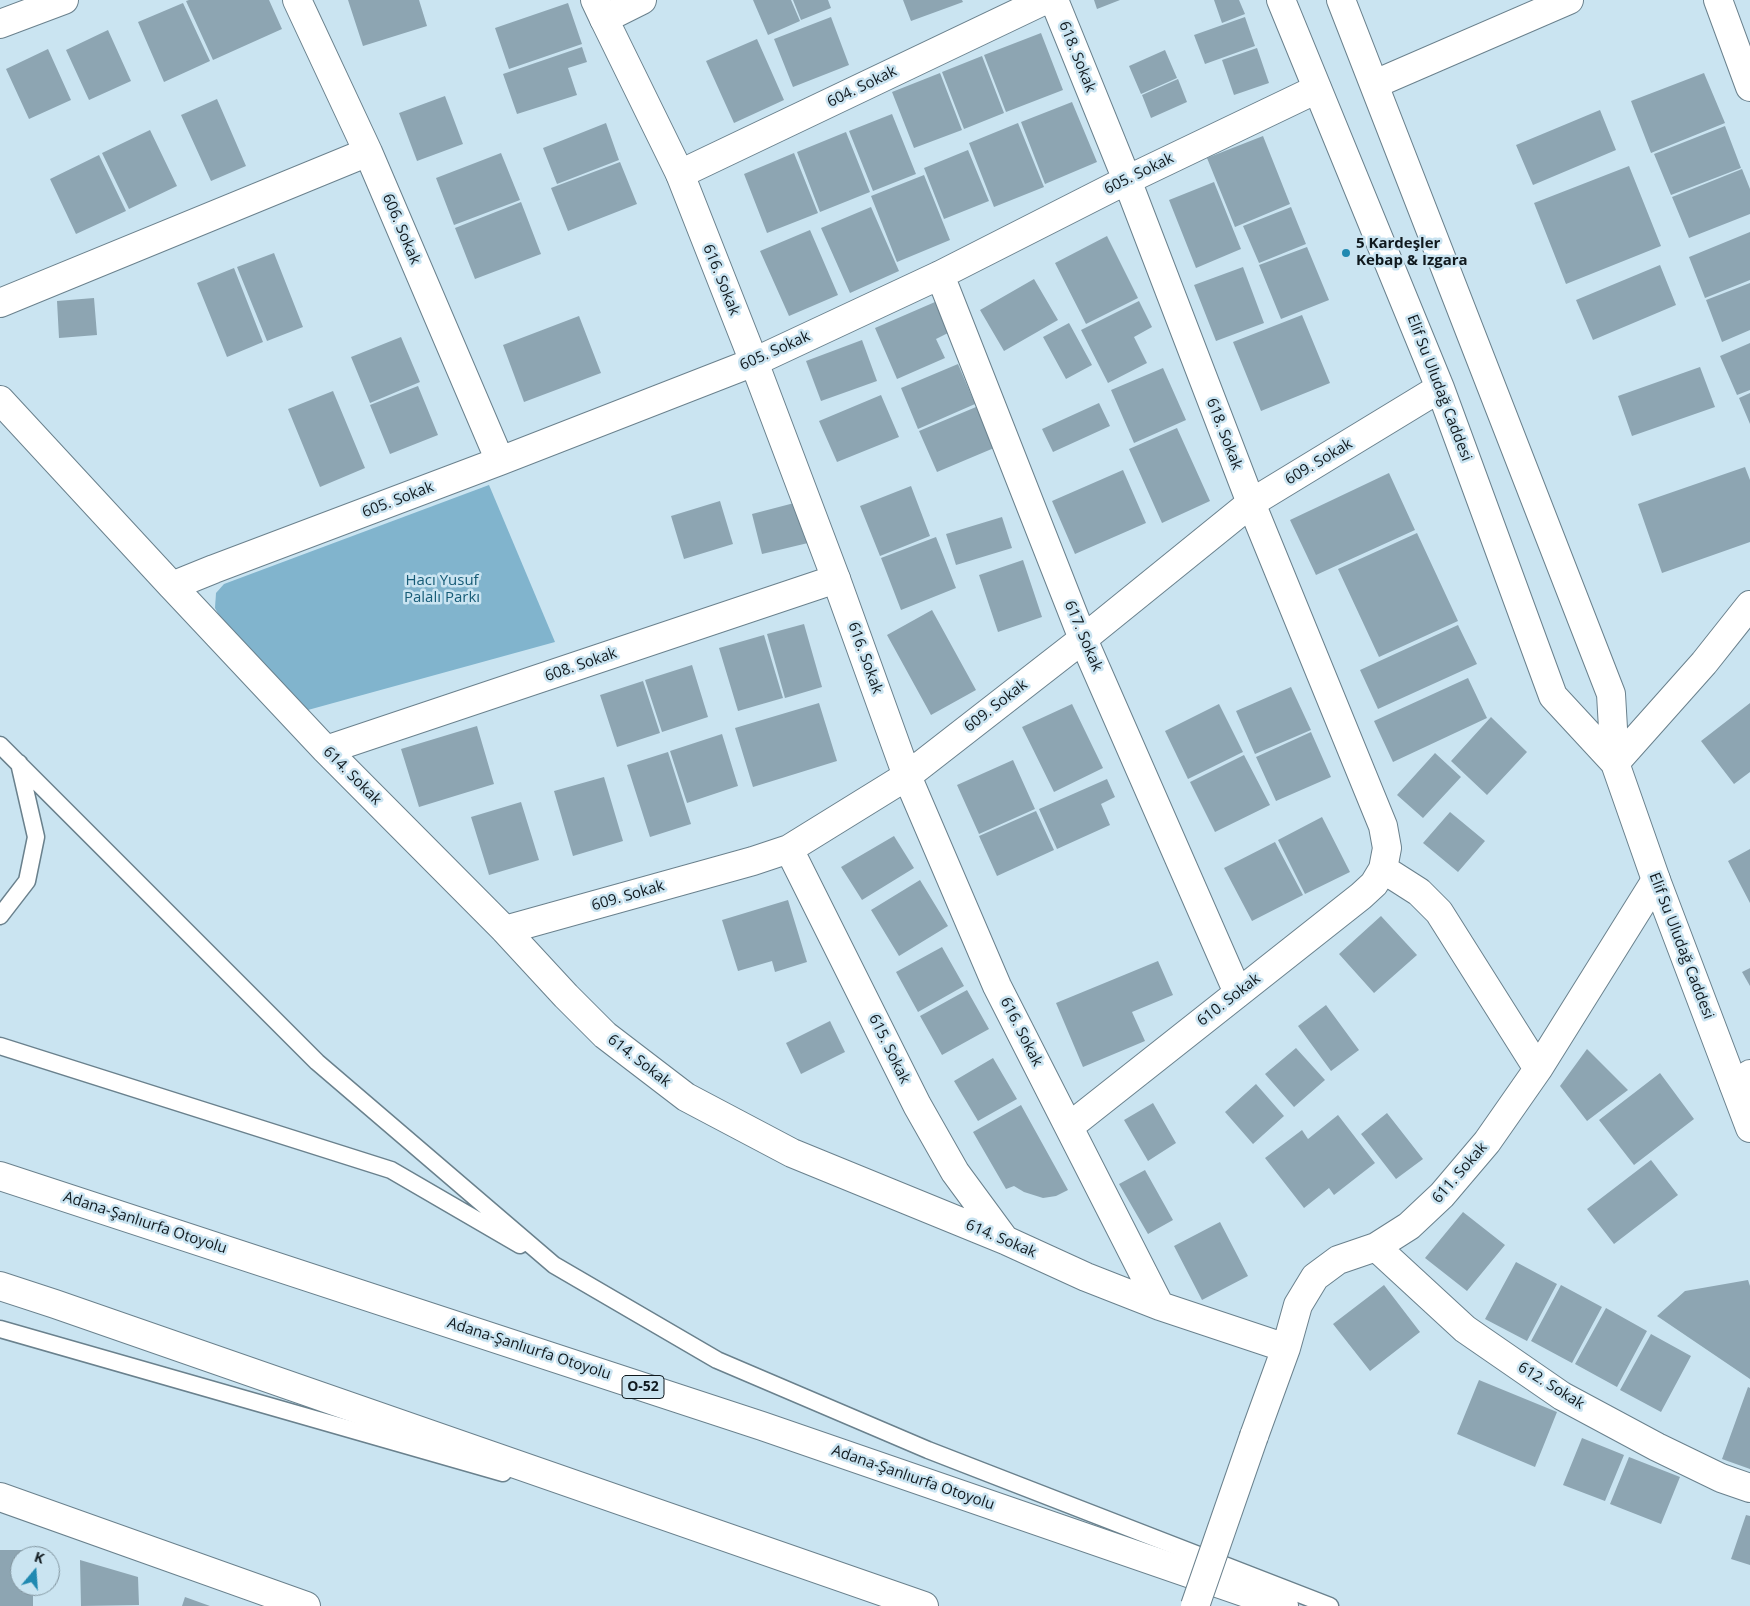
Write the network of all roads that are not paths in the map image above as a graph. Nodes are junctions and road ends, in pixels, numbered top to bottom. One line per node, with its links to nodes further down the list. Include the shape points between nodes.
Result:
1 (64, 0): 11 (main road)
2 (297, 0): 15 (main road, 606. Sokak)
3 (642, 0): 10 (main road)
4 (1044, 0): 16 (main road, 604. Sokak)
5 (1054, 0): 17 (main road, 618. Sokak)
6 (1281, 0): 14 (main road, Elif Su Uludağ Caddesi)
7 (1341, 0): 12 (main road, Elif Su Uludağ Caddesi)
8 (1569, 0): 12 (main road)
9 (1718, 0): 13 (main road)
10 (599, 10): 16 (main road, 616. Sokak)
11 (0, 24)
12 (1375, 84): 32 (main road, Elif Su Uludağ Caddesi, via 1611,694)
13 (1750, 87)
14 (1316, 89): 17 (main road, 605. Sokak); 21 (main road, Elif Su Uludağ Caddesi)
15 (368, 152): 19 (main road); 23 (main road, 606. Sokak)
16 (680, 174): 20 (main road, 616. Sokak)
17 (1127, 180): 18 (main road, 605. Sokak); 24 (main road, 618. Sokak)
18 (940, 275): 20 (main road, 605. Sokak); 28 (main road, 617. Sokak)
19 (0, 303)
20 (754, 362): 23 (main road, 605. Sokak); 25 (main road, 616. Sokak)
21 (1440, 388): 24 (main road, 609. Sokak); 32 (main road, Elif Su Uludağ Caddesi, via 1553,696)
22 (0, 400): 26 (main road, 614. Sokak)
23 (500, 461): 26 (main road, 605. Sokak)
24 (1251, 503): 28 (main road, 609. Sokak); 35 (main road, 618. Sokak, via 1382,826 1387,848)
25 (836, 579): 30 (main road, 608. Sokak); 33 (main road, 616. Sokak)
26 (172, 586): 30 (main road, 614. Sokak)
27 (1750, 605): 32 (main road, via 1704,663)
28 (1083, 639): 33 (main road, 609. Sokak); 39 (main road, 617. Sokak)
29 (0, 745): 31 (lane)
30 (326, 750): 38 (main road, 614. Sokak)
31 (18, 762): 37 (lane, via 36,837 27,881); 48 (lane, via 316,1062)
32 (1615, 763): 36 (main road, Elif Su Uludağ Caddesi)
33 (907, 776): 34 (main road, 609. Sokak); 43 (main road, 616. Sokak, via 997,986)
34 (789, 849): 38 (main road, 609. Sokak); 46 (main road, 615. Sokak, via 917,1105 955,1172)
35 (1383, 869): 39 (main road, 610. Sokak, via 1361,896); 41 (main road, via 1419,892 1439,912)
36 (1656, 880): 41 (main road, 611. Sokak); 42 (main road, Elif Su Uludağ Caddesi)
37 (0, 916)
38 (505, 930): 46 (main road, 614. Sokak, via 605,1035 686,1097 792,1153)
39 (1238, 993): 43 (main road, 610. Sokak)
40 (0, 1046): 48 (lane, via 391,1170)
41 (1538, 1069): 47 (main road, 611. Sokak, via 1487,1142 1442,1195 1409,1226)
42 (1742, 1079): 44 (main road, Elif Su Uludağ Caddesi)
43 (1070, 1126): 50 (main road, 616. Sokak)
44 (1750, 1128)
45 (0, 1176): 59 (main road, Adana-Şanlıurfa Otoyolu / O-52, via 762,1426)
46 (1005, 1240): 50 (main road, 614. Sokak)
47 (1376, 1246): 52 (main road, 611. Sokak, via 1338,1260 1315,1277 1298,1305); 53 (main road, 612. Sokak, via 1465,1329 1562,1396 1657,1447 1721,1478)
48 (554, 1265): 60 (lane, via 717,1360 928,1450)
49 (0, 1286): 55 (main road)
50 (1160, 1306): 52 (main road, 614. Sokak)
51 (0, 1329): 55 (lane)
52 (1286, 1348): 58 (main road, 611. Sokak, bridge)
53 (1750, 1488)
54 (0, 1496): 56 (main road)
55 (712, 1533): 57 (main road)
56 (306, 1606)
57 (924, 1606)
58 (1195, 1606)
59 (1284, 1606)
60 (1330, 1606)

